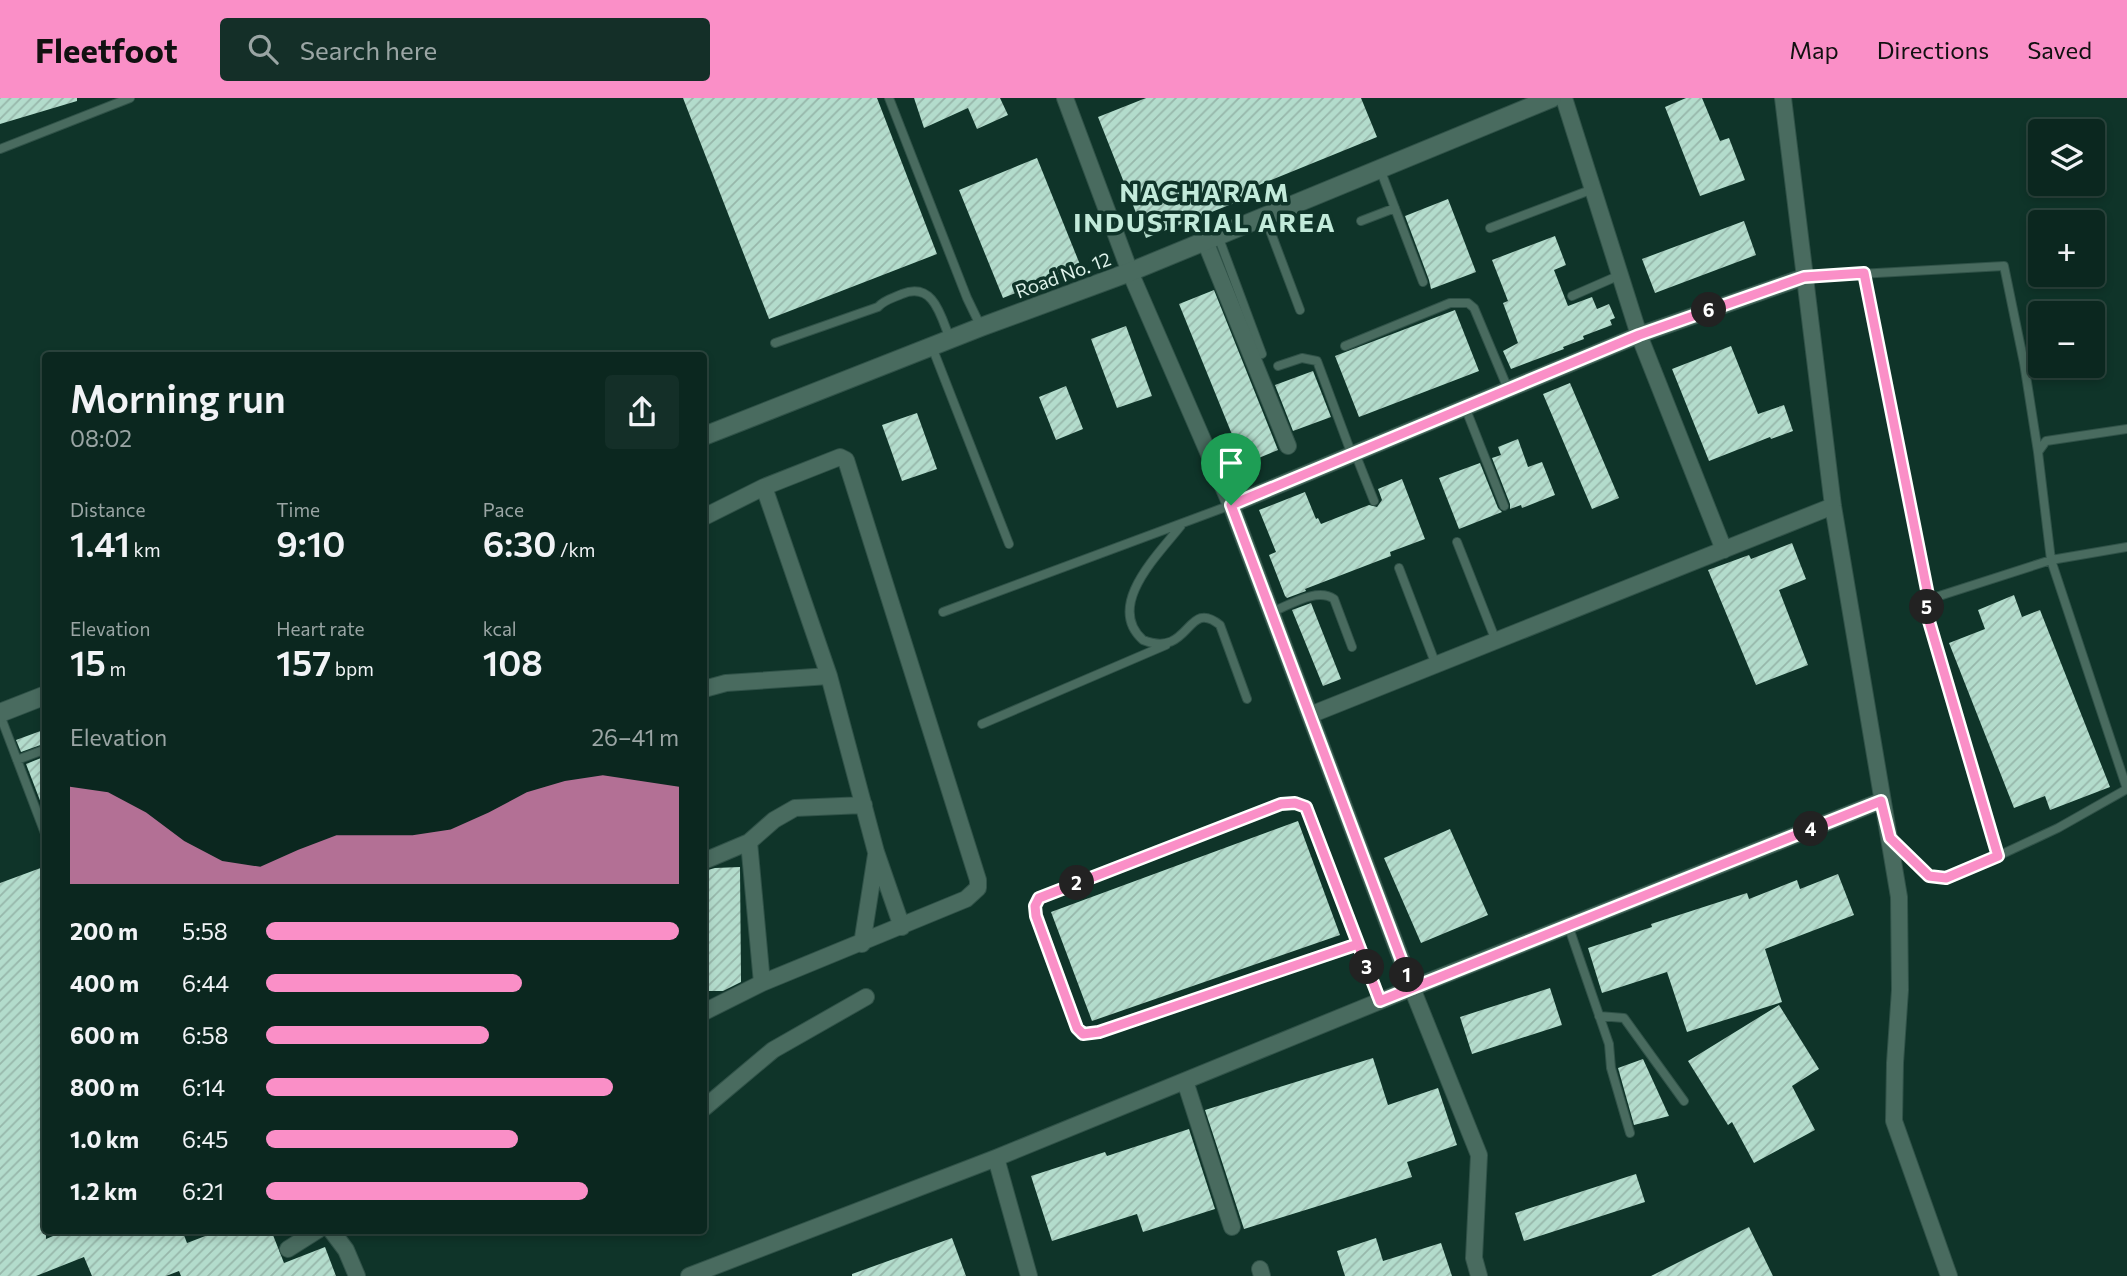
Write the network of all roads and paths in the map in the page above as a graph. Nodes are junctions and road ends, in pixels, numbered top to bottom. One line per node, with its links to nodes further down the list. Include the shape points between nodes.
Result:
1 (130, 98): 7 (lane)
2 (888, 98): 22 (lane)
3 (1065, 98): 15 (street)
4 (1552, 98): 8 (street, Road No. 12)
5 (1564, 98): 9 (street)
6 (1783, 98): 18 (street)
7 (0, 149)
8 (1380, 169): 10 (lane); 11 (street, Road No. 12)
9 (1593, 189): 13 (lane); 17 (street)
10 (1395, 208): 12 (lane); 19 (lane)
11 (1265, 217): 14 (street, Road No. 12); 21 (lane)
12 (1361, 221)
13 (1490, 228)
14 (1212, 239): 15 (street, Road No. 12); 28 (lane); 34 (street)
15 (1130, 272): 22 (street, Road No. 12); 39 (street)
16 (1864, 273): 18 (lane); 35 (lane, via 2004,266); 50 (lane)
17 (1620, 275): 20 (lane); 23 (street)
18 (1804, 277): 23 (street); 41 (street)
19 (1423, 282)
20 (1572, 296)
21 (1300, 310)
22 (981, 327): 24 (street, Road No. 12)
23 (1639, 335): 30 (street); 47 (street)
24 (950, 340): 25 (lane, via 930,295 906,292 878,307); 27 (street, Road No. 12)
25 (775, 343)
26 (1345, 346): 30 (lane, via 1450,303 1468,303)
27 (932, 347): 33 (street, Road No. 12); 45 (lane)
28 (1262, 354)
29 (1278, 366): 36 (lane, via 1302,358 1317,361)
30 (1508, 389): 31 (street)
31 (1465, 407): 36 (street); 40 (lane)
32 (2127, 429): 35 (lane, via 2046,441)
33 (707, 435)
34 (1287, 446)
35 (2038, 452): 48 (lane)
36 (1353, 454): 38 (lane); 39 (street)
37 (764, 487): 42 (street); 57 (street); 76 (street, via 840,457 846,460 978,880 978,888 967,900)
38 (1374, 501)
39 (1231, 505): 43 (lane); 52 (street)
40 (1504, 506)
41 (1833, 506): 47 (street); 67 (street)
42 (707, 516)
43 (1183, 523): 51 (lane); 54 (lane, via 1134,589 1129,604 1132,626 1143,640)
44 (1457, 542): 53 (lane)
45 (1009, 544)
46 (2127, 547): 48 (lane)
47 (1724, 550): 53 (street)
48 (2051, 560): 50 (lane); 66 (lane)
49 (1399, 568): 56 (lane)
50 (1929, 600): 73 (lane, via 1926,611)
51 (943, 612)
52 (1272, 612): 55 (lane, via 1320,593 1329,596); 62 (street)
53 (1496, 641): 56 (street)
54 (1172, 643): 60 (lane, via 1196,619 1211,618 1220,625); 63 (lane)
55 (1352, 646)
56 (1436, 665): 62 (street)
57 (829, 676): 58 (street); 68 (street)
58 (707, 688)
59 (42, 697): 61 (street)
60 (1247, 699)
61 (0, 714): 65 (lane)
62 (1310, 715): 80 (street)
63 (982, 724)
64 (42, 751): 65 (lane)
65 (17, 760): 69 (lane)
66 (2127, 789): 73 (lane)
67 (1881, 801): 70 (street); 75 (street)
68 (864, 805): 71 (street, via 795,808); 72 (street)
69 (42, 826)
70 (1890, 838): 73 (lane, via 1929,876 1937,878); 98 (street, via 1899,897 1894,1121)
71 (750, 842): 74 (street); 79 (street)
72 (876, 852): 76 (street); 77 (street)
73 (1998, 856)
74 (707, 860)
75 (1568, 925): 80 (street); 84 (lane)
76 (902, 927): 77 (street)
77 (862, 944): 79 (street)
78 (1358, 944): 78 (lane, via 1306,807 1295,803 1281,804 1039,898 1035,906 1077,1028 1083,1034); 82 (lane)
79 (762, 983): 83 (street)
80 (1412, 988): 82 (street); 97 (street, via 1479,1155 1474,1258)
81 (866, 997): 87 (street, via 773,1049)
82 (1380, 1001): 85 (street)
83 (707, 1010)
84 (1599, 1016): 86 (lane, via 1624,1018); 88 (lane)
85 (1185, 1081): 89 (street); 90 (street)
86 (1684, 1101)
87 (707, 1105)
88 (1630, 1133)
89 (996, 1158): 95 (street); 96 (street)
90 (1232, 1227)
91 (312, 1234): 93 (street)
92 (334, 1234): 94 (street)
93 (288, 1250)
94 (357, 1276)
95 (689, 1276)
96 (1029, 1276)
97 (1479, 1276)
98 (1949, 1276)

